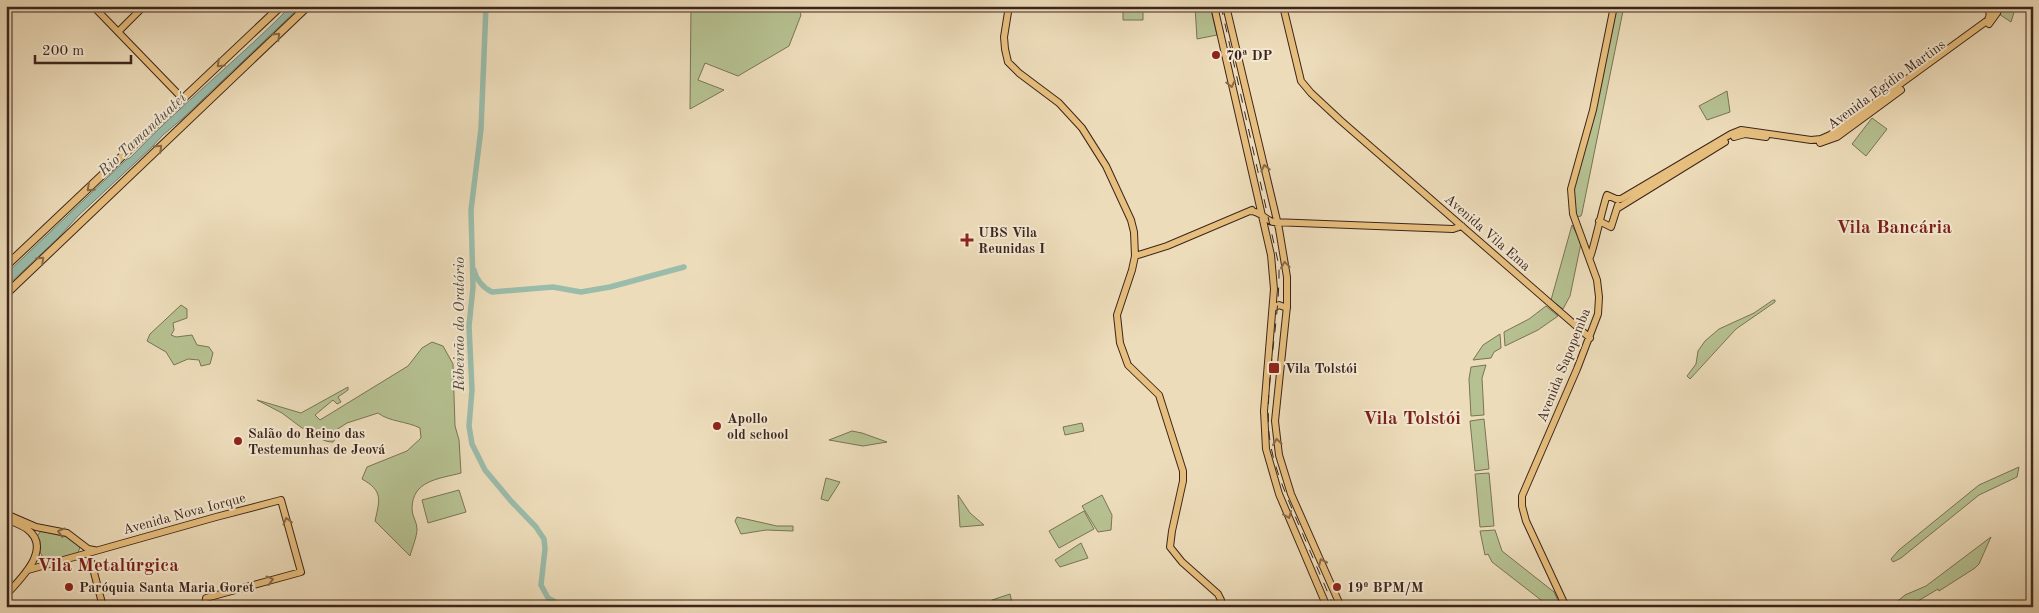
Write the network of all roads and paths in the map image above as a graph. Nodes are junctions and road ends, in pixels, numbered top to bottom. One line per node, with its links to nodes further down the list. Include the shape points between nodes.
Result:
1 (93, 6): 12 (main road)
2 (144, 6): 12 (main road)
3 (281, 6): 14 (highway, one-way to 14)
4 (308, 6): 28 (highway, one-way to 4)
5 (1009, 6): 25 (main road, via 1004,37 1008,62 1064,108 1094,146 1133,227)
6 (1214, 6): 13 (main road)
7 (1226, 6): 13 (main road)
8 (1283, 6): 22 (main road, Avenida Vila Ema, via 1300,79 1306,88)
9 (1614, 6): 24 (main road, Avenida Sapopemba, via 1593,110 1571,189 1573,214)
10 (1989, 6): 11 (main road)
11 (1997, 9): 15 (main road, Avenida Egídio Martins, via 1988,20 1830,135 1811,140 1738,131); 17 (main road, Avenida Egídio Martins, via 1986,26 1834,139 1817,143 1739,135)
12 (118, 32): 14 (main road)
13 (1228, 35): 16 (main road, one-way to 16); 20 (main road, one-way to 13)
14 (183, 99): 27 (highway, one-way to 27)
15 (1616, 199): 17 (main road); 21 (main road, via 1607,194)
16 (1259, 203): 18 (main road); 19 (main road); 20 (main road, via 1266,200)
17 (1618, 208): 21 (main road, via 1611,227)
18 (1250, 211): 19 (main road, via 1258,211); 25 (main road)
19 (1262, 215): 20 (main road, via 1269,220); 29 (main road, via 1271,255)
20 (1276, 216): 22 (main road, via 1285,222 1453,229); 30 (main road, one-way to 20, via 1287,277)
21 (1598, 222): 23 (main road)
22 (1462, 226): 31 (main road, Avenida Vila Ema)
23 (1594, 242): 24 (main road); 26 (main road)
24 (1586, 248): 26 (main road, Avenida Sapopemba)
25 (1135, 256): 51 (main road, via 1117,315 1120,343 1128,365 1159,395 1183,471 1170,546 1182,562 1218,594)
26 (1590, 257): 31 (main road, Avenida Sapopemba, via 1600,297)
27 (6, 266)
28 (6, 294)
29 (1273, 308): 30 (main road, via 1280,304); 33 (main road)
30 (1287, 308): 32 (main road)
31 (1590, 338): 54 (main road, Avenida Sapopemba, via 1522,496 1526,521)
32 (1275, 417): 33 (main road); 34 (main road, one-way to 32)
33 (1265, 418): 35 (main road)
34 (1282, 467): 35 (main road); 36 (main road)
35 (1272, 470): 37 (main road)
36 (1287, 483): 37 (main road); 53 (main road, one-way to 36)
37 (1277, 488): 52 (main road, one-way to 52)
38 (6, 514): 40 (main road)
39 (6, 518): 41 (main road, via 26,528)
40 (40, 528): 41 (main road); 42 (main road, one-way to 40, via 63,531)
41 (33, 537): 44 (main road)
42 (80, 542): 43 (main road); 45 (main road)
43 (92, 552): 45 (main road, Avenida Nova Iorque); 49 (main road); 50 (main road, Avenida Nova Iorque, one-way to 43, via 206,598 301,572 281,500)
44 (37, 553): 46 (main road); 47 (main road)
45 (79, 556): 46 (main road, Avenida Nova Iorque)
46 (48, 564): 47 (main road, Avenida Nova Iorque)
47 (28, 570): 48 (main road)
48 (6, 595)
49 (103, 607)
50 (205, 607)
51 (1220, 607)
52 (1327, 607)
53 (1341, 607)
54 (1566, 607)

